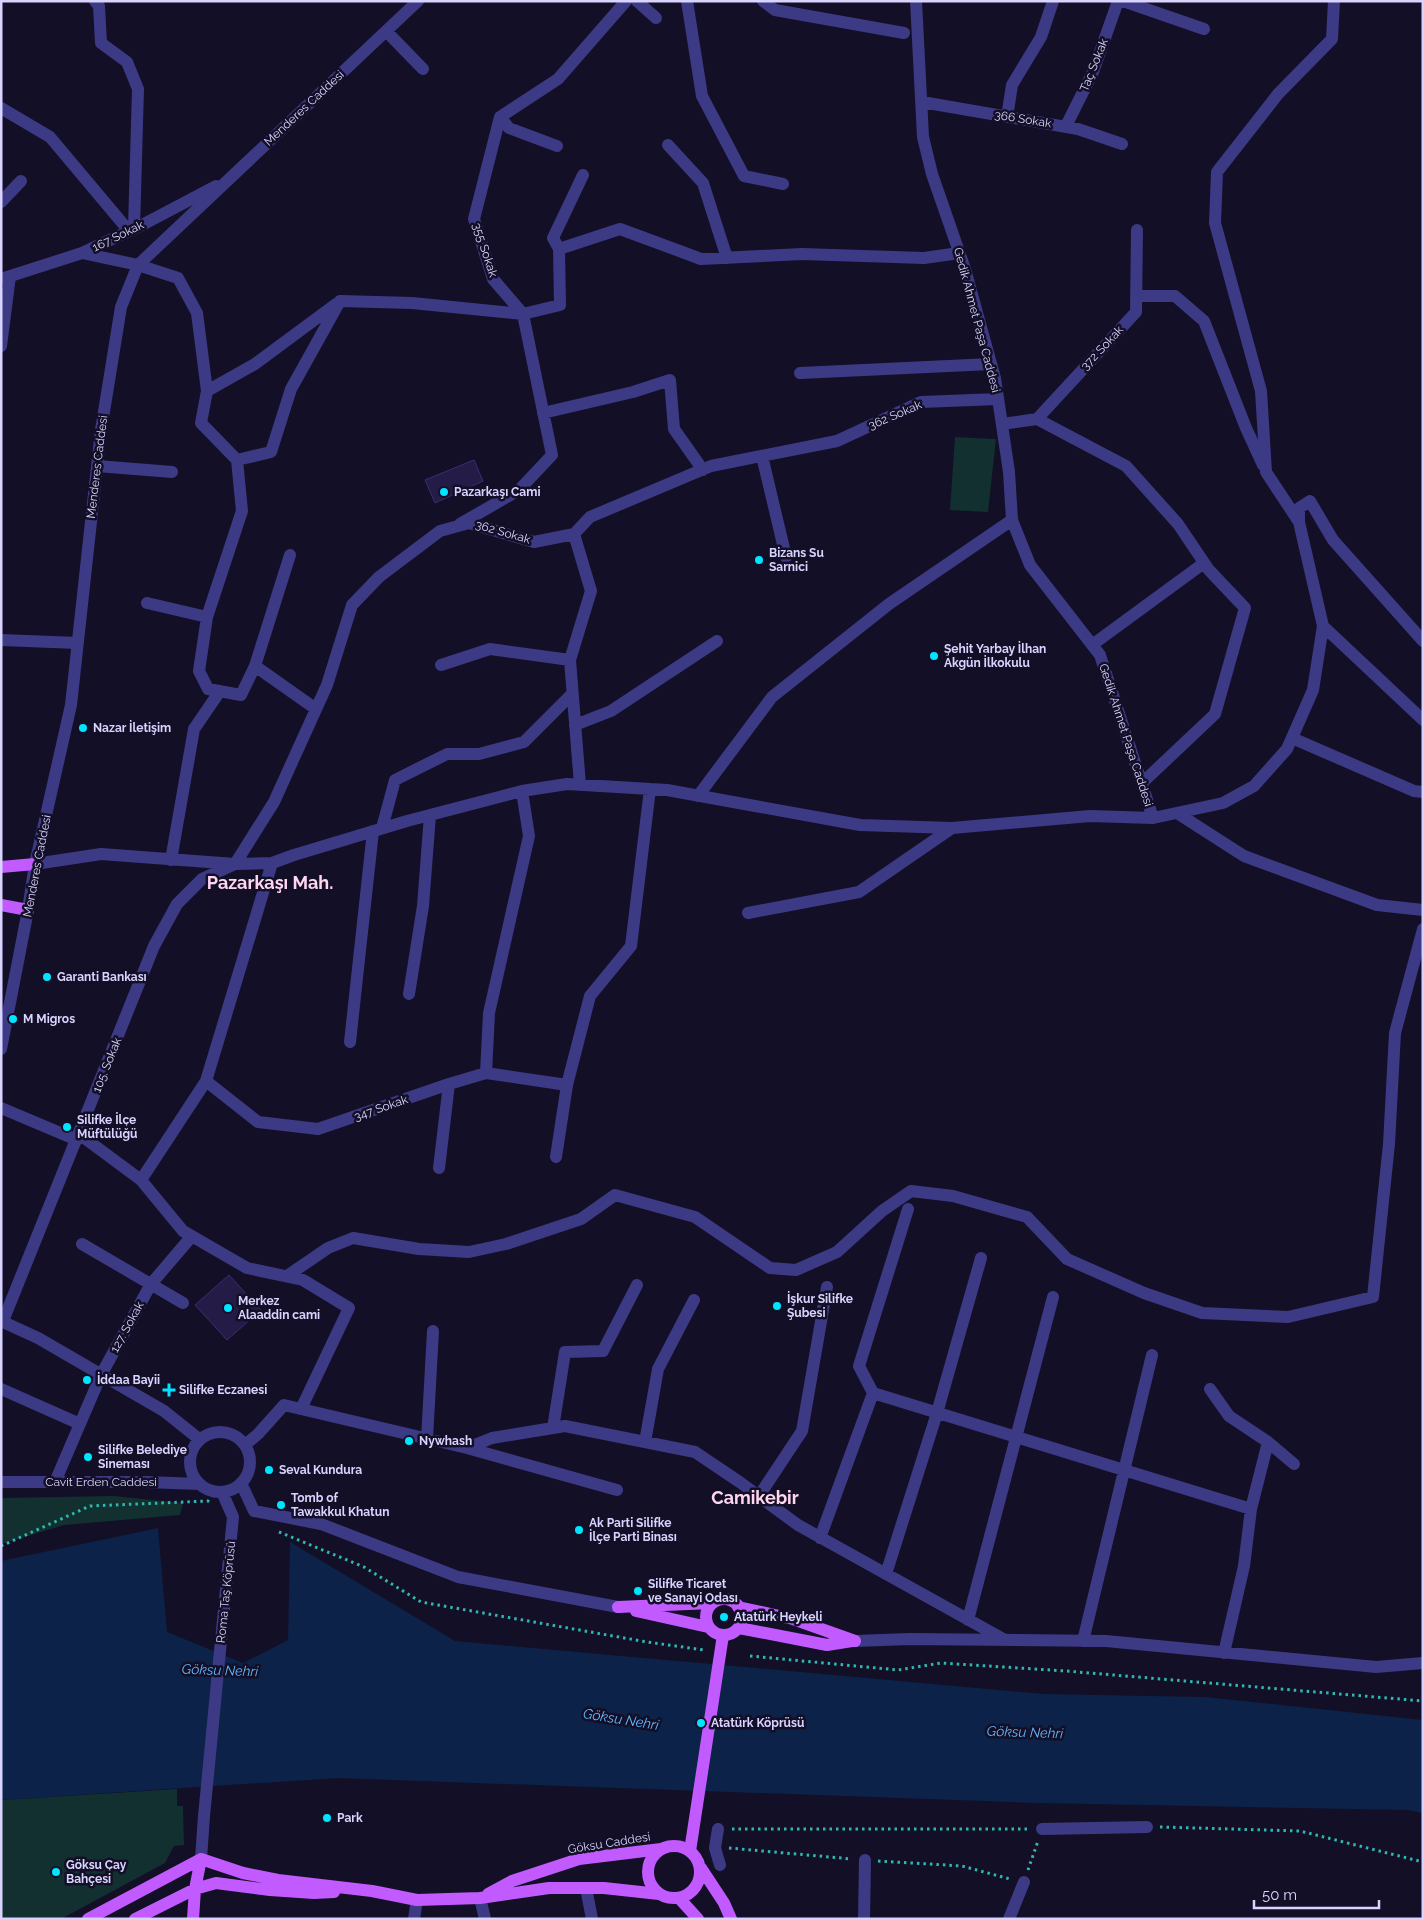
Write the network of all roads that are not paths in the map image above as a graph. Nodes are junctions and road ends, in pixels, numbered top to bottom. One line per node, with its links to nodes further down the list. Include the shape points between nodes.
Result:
1 (95, 1): 30 (street, via 99,6 101,43 127,62 138,89)
2 (418, 1): 14 (street, Menderes Caddesi)
3 (626, 1): 19 (street, via 558,79)
4 (637, 1): 12 (street)
5 (687, 1): 28 (street, via 702,96 744,176)
6 (762, 1): 15 (street, via 775,10)
7 (916, 1): 17 (street, Gedik Ahmet Paşa Caddesi)
8 (1053, 1): 20 (street, via 1041,37 1012,85)
9 (1118, 1): 21 (street, Taç Sokak, via 1093,72)
10 (1123, 1): 13 (street)
11 (1334, 1): 54 (street, via 1332,39 1278,94 1217,172 1214,224 1261,391)
12 (656, 18)
13 (1204, 30)
14 (386, 31): 16 (street); 26 (street, Menderes Caddesi)
15 (904, 33)
16 (423, 69)
17 (922, 102): 20 (street, 366 Sokak); 33 (street, Gedik Ahmet Paşa Caddesi, via 923,137 932,174)
18 (1, 108): 30 (street, via 50,137)
19 (500, 117): 24 (street, via 509,128); 40 (street, 355 Sokak, via 474,219 492,279)
20 (1007, 117): 21 (street, 366 Sokak)
21 (1066, 126): 22 (street, 366 Sokak)
22 (1122, 144)
23 (668, 145): 35 (street, via 703,183)
24 (556, 146)
25 (583, 175): 32 (street, via 553,238)
26 (229, 179): 30 (street, 167 Sokak); 36 (street, Menderes Caddesi)
27 (21, 181): 29 (street)
28 (783, 184)
29 (1, 202)
30 (132, 230): 34 (street, 167 Sokak)
31 (1137, 230): 38 (street, 372 Sokak)
32 (559, 249): 35 (street, via 620,229 701,259); 40 (street, via 560,305)
33 (959, 253): 35 (street, via 924,258 802,254); 42 (street, Gedik Ahmet Paşa Caddesi)
34 (82, 254): 36 (street); 37 (street, 167 Sokak)
35 (727, 258)
36 (138, 265): 44 (street, via 178,278 197,313); 51 (street, Menderes Caddesi, via 121,308)
37 (6, 278): 41 (street)
38 (1136, 296): 47 (street, 372 Sokak, via 1136,312); 54 (street, via 1175,296 1204,321)
39 (340, 301): 40 (street, via 412,303); 44 (street, via 255,364); 50 (street, via 291,389 271,452)
40 (523, 314): 46 (street, 355 Sokak)
41 (1, 346)
42 (991, 364): 43 (street); 45 (street, Gedik Ahmet Paşa Caddesi)
43 (800, 373)
44 (206, 391): 50 (street, via 201,423)
45 (998, 399): 48 (street, Gedik Ahmet Paşa Caddesi); 49 (street, 362 Sokak, via 921,402 837,441)
46 (544, 413): 52 (street, via 670,380 674,429); 57 (street, 355 Sokak, via 552,455 518,490)
47 (1036, 419): 48 (street); 61 (street, via 1126,466 1178,524)
48 (1002, 424): 55 (street, Gedik Ahmet Paşa Caddesi)
49 (762, 456): 52 (street, 362 Sokak); 60 (street)
50 (237, 460): 63 (street, via 242,512)
51 (97, 466): 53 (street); 68 (street, Menderes Caddesi)
52 (703, 470): 58 (street, 362 Sokak, via 590,517)
53 (172, 472)
54 (1266, 472): 56 (street)
55 (1012, 520): 69 (street, Gedik Ahmet Paşa Caddesi, via 1030,565); 84 (street, via 889,604 772,697)
56 (1299, 522): 64 (street); 67 (street, via 1299,508 1310,501 1333,540)
57 (456, 527): 58 (street, 362 Sokak, via 469,523 534,542); 75 (street, 362 Sokak, via 440,531 379,577 352,605 327,685)
58 (574, 534): 70 (street, via 591,591)
59 (290, 556): 72 (street)
60 (786, 557)
61 (1204, 563): 69 (street); 79 (street, via 1245,608 1220,697 1215,714)
62 (147, 603): 63 (street)
63 (207, 616): 73 (street, via 199,671 208,688)
64 (1323, 626): 76 (street); 78 (street, via 1313,690)
65 (1, 640): 68 (street)
66 (718, 641): 77 (street, via 611,711)
67 (1423, 641)
68 (78, 643): 91 (street, Menderes Caddesi, via 71,705)
69 (1092, 646): 79 (street, Gedik Ahmet Paşa Caddesi, via 1100,655)
70 (570, 660): 71 (street, via 490,649); 74 (street)
71 (441, 665)
72 (255, 666): 73 (street, via 240,695); 75 (street)
73 (220, 691): 90 (street, via 194,729)
74 (572, 694): 77 (street); 89 (street, via 524,742 479,754 447,754 395,780)
75 (316, 709): 92 (street, 362 Sokak, via 274,802)
76 (1423, 720)
77 (575, 725): 80 (street)
78 (1292, 738): 83 (street, via 1414,791); 85 (street, via 1287,749 1254,786 1224,803)
79 (1142, 783): 87 (street, Gedik Ahmet Paşa Caddesi)
80 (580, 785): 81 (street); 82 (street)
81 (650, 789): 84 (street); 106 (street, via 631,946 590,996)
82 (522, 790): 86 (street); 103 (street, via 529,836 489,1013)
83 (1423, 792)
84 (698, 796): 88 (street, via 860,825)
85 (1177, 813): 87 (street); 97 (street, via 1244,856 1377,905)
86 (430, 815): 89 (street); 100 (street, via 424,906)
87 (1153, 818): 88 (street, via 1090,816)
88 (952, 828): 98 (street, via 859,892)
89 (377, 830): 93 (street); 101 (street)
90 (172, 860): 91 (street, via 101,854); 92 (street)
91 (35, 864): 94 (main road); 96 (street, Menderes Caddesi)
92 (235, 864): 93 (street); 108 (street, 105. Sokak, via 202,879 177,904 154,946)
93 (272, 864): 104 (street)
94 (1, 867)
95 (1, 905): 96 (main road)
96 (28, 910): 102 (street, Menderes Caddesi)
97 (1423, 910)
98 (748, 913)
99 (1423, 929): 116 (street, via 1395,1034 1389,1144 1373,1297 1288,1317 1202,1314 1067,1259 1026,1217 953,1196 911,1191 882,1211 837,1252 796,1270 770,1268 695,1217 614,1195 580,1219 506,1244 469,1252 419,1250 353,1238 328,1248)
100 (409, 994)
101 (350, 1042)
102 (1, 1049)
103 (486, 1073): 105 (street, 347 Sokak); 106 (street, 347 Sokak)
104 (206, 1081): 105 (street, 347 Sokak, via 258,1122 318,1129); 111 (street)
105 (449, 1084): 110 (street)
106 (567, 1085): 109 (street)
107 (1, 1108): 108 (street)
108 (78, 1137): 111 (street); 123 (street, 105. Sokak)
109 (556, 1157)
110 (439, 1168)
111 (140, 1180): 113 (street, via 183,1231)
112 (908, 1209): 129 (street, via 858,1366)
113 (192, 1236): 116 (street, via 247,1268); 117 (street, 127. Sokak)
114 (82, 1244): 117 (street)
115 (981, 1258): 131 (street)
116 (287, 1276): 130 (street, via 303,1280 349,1308)
117 (151, 1284): 122 (street); 126 (street, 127. Sokak)
118 (637, 1286): 133 (street, via 603,1351 565,1352)
119 (827, 1287): 149 (street, via 802,1431)
120 (1053, 1297): 134 (street)
121 (694, 1300): 137 (street, via 658,1369)
122 (183, 1303)
123 (2, 1321): 126 (street)
124 (433, 1331): 136 (street)
125 (1152, 1355): 142 (street)
126 (101, 1374): 132 (street, 127. Sokak); 135 (street, via 164,1411)
127 (1, 1389): 132 (street)
128 (1210, 1389): 138 (street, via 1230,1416)
129 (873, 1393): 131 (street); 151 (street)
130 (301, 1409): 136 (street); 139 (street, via 284,1405)
131 (937, 1413): 134 (street); 152 (street)
132 (80, 1424): 144 (street, 127. Sokak)
133 (553, 1428): 137 (street, via 565,1426); 140 (street, via 492,1438)
134 (1016, 1438): 142 (street); 156 (street)
135 (199, 1439): 139 (street, via 217,1431 227,1432); 146 (street, via 193,1447 190,1467)
136 (427, 1439): 140 (street)
137 (645, 1442): 149 (street, via 695,1452)
138 (1268, 1442): 141 (street); 150 (street)
139 (246, 1445): 145 (street, via 251,1461)
140 (467, 1448): 147 (street)
141 (1294, 1464)
142 (1124, 1471): 150 (street); 162 (street)
143 (1, 1482): 144 (street, Cavit Erden Caddesi)
144 (55, 1482): 146 (street, Cavit Erden Caddesi)
145 (241, 1483): 148 (street); 155 (street, via 254,1511 321,1524 458,1578)
146 (200, 1484): 148 (street, via 208,1490)
147 (617, 1490)
148 (222, 1492): 170 (street, Roma Taş Köprüsü, via 233,1517)
149 (759, 1496): 151 (street)
150 (1251, 1509): 163 (street, via 1244,1566)
151 (820, 1538): 152 (street)
152 (886, 1574): 156 (street)
153 (712, 1603): 154 (main road, via 728,1599); 155 (main road); 157 (main road, via 706,1610)
154 (738, 1607): 158 (main road, via 742,1620); 161 (main road, via 793,1620)
155 (618, 1608): 157 (main road)
156 (968, 1620): 160 (street)
157 (708, 1627): 159 (main road)
158 (739, 1628): 159 (main road); 161 (main road, via 827,1645)
159 (723, 1636): 169 (main road, bridge)
160 (1005, 1640): 161 (street); 162 (street)
161 (855, 1641)
162 (1083, 1641): 163 (street)
163 (1224, 1652): 164 (street, via 1376,1667)
164 (1423, 1663)
165 (1147, 1827): 167 (street)
166 (718, 1828): 172 (street, via 715,1848)
167 (1042, 1829)
168 (660, 1850): 169 (main road, via 681,1846); 178 (main road, via 648,1866 648,1876); 179 (main road, Göksu Caddesi, via 579,1859 512,1881)
169 (690, 1850): 173 (main road)
170 (201, 1859): 176 (main road); 177 (main road, Göksu Caddesi, via 278,1880); 182 (main road)
171 (865, 1860): 190 (street)
172 (720, 1864)
173 (701, 1868): 180 (main road, via 696,1888); 189 (main road)
174 (1024, 1882): 191 (street)
175 (586, 1888): 178 (main road, Göksu Caddesi); 179 (main road, Göksu Caddesi, via 549,1888); 187 (street)
176 (195, 1889): 177 (main road, Göksu Caddesi, via 216,1883 314,1893); 183 (main road, Göksu Caddesi); 184 (main road)
177 (372, 1890): 181 (main road, Göksu Caddesi)
178 (659, 1894): 180 (main road)
179 (480, 1898): 181 (main road, Göksu Caddesi); 186 (street)
180 (679, 1898): 188 (main road)
181 (417, 1900): 185 (street)
182 (88, 1919)
183 (135, 1919)
184 (193, 1919)
185 (414, 1919)
186 (485, 1919)
187 (592, 1919)
188 (698, 1919)
189 (731, 1919)
190 (864, 1919)
191 (1009, 1919)

